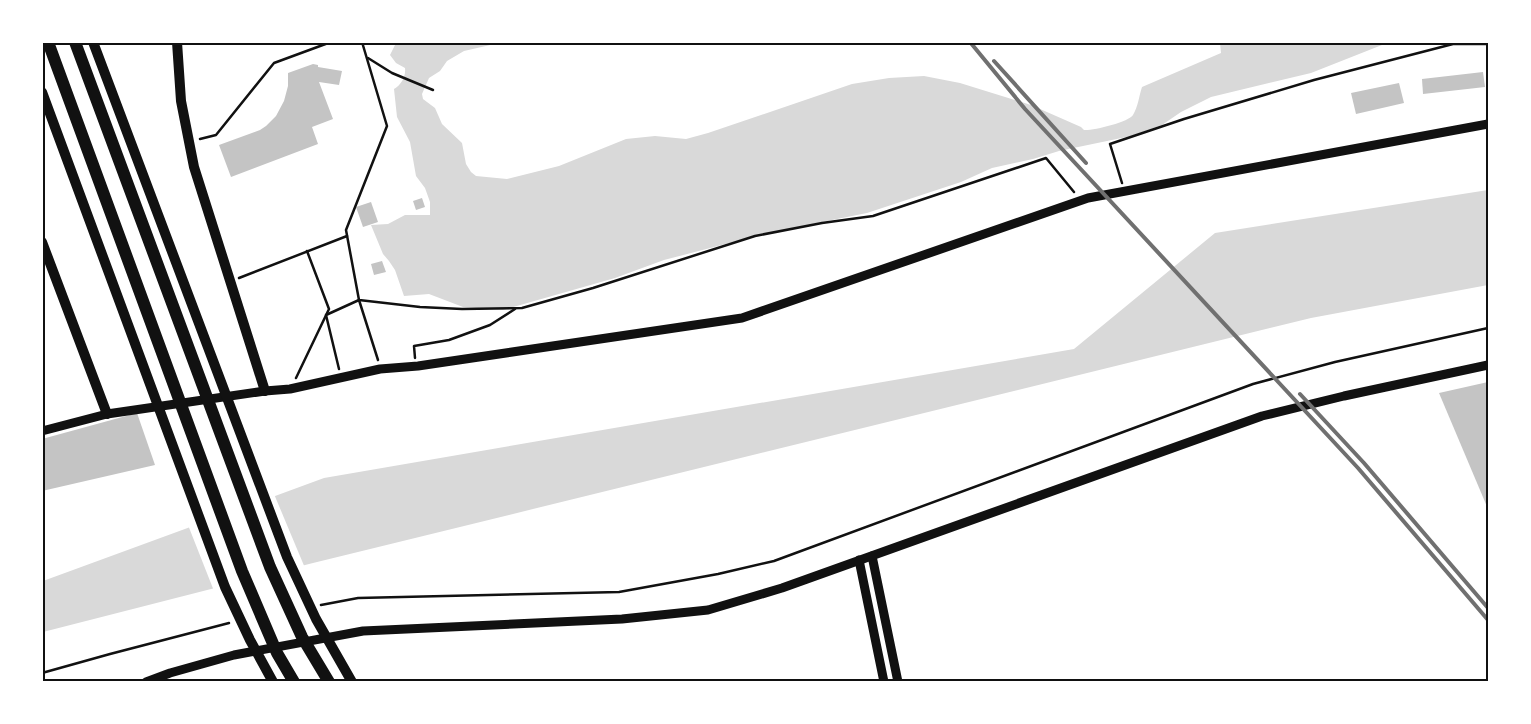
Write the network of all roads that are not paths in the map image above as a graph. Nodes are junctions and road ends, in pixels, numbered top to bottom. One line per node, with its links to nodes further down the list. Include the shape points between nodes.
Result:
1 (48, 42): 16 (highway, via 242,571 277,653)
2 (75, 42): 17 (highway, via 270,568 302,637)
3 (93, 42): 18 (main road, via 287,557 316,619)
4 (177, 42): 9 (main road, via 181,101 194,167)
5 (42, 92): 15 (main road, via 225,587)
6 (1488, 124): 9 (street, via 1081,201 742,318 380,369 290,389)
7 (42, 242): 10 (main road)
8 (1488, 365): 12 (street, via 1262,416)
9 (265, 391): 10 (street)
10 (107, 414): 11 (street)
11 (42, 431)
12 (872, 556): 13 (street); 20 (street)
13 (859, 560): 14 (street, via 708,610 622,619 363,631 234,655); 19 (street)
14 (146, 682)
15 (273, 682)
16 (294, 682)
17 (329, 682)
18 (352, 682)
19 (884, 682)
20 (898, 682)

